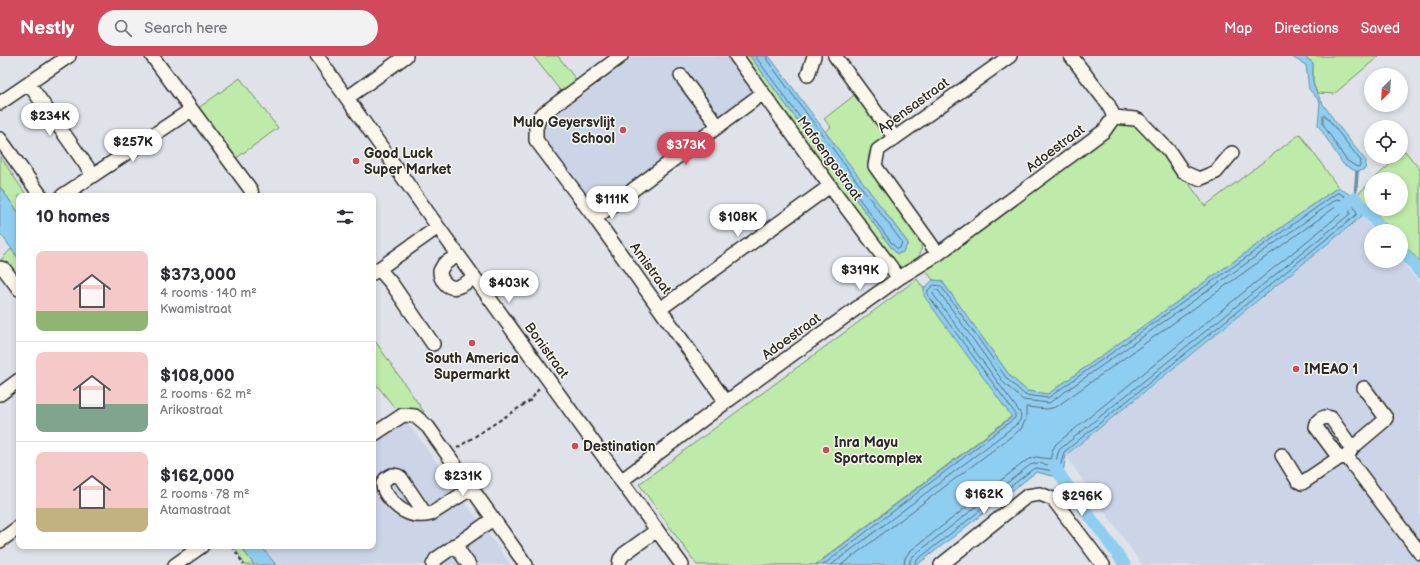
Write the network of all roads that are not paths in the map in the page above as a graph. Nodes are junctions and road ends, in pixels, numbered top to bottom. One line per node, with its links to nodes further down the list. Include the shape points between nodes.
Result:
1 (69, 56): 13 (street)
2 (152, 56): 17 (street)
3 (317, 56): 15 (street, Bonistraat)
4 (406, 56): 15 (street)
5 (621, 56): 28 (street, Amistraat, via 540,116 536,128 536,140)
6 (736, 56): 14 (street, Mafoengostraat)
7 (814, 56): 11 (street)
8 (835, 56): 20 (street)
9 (1010, 56): 20 (street, Apensastraat)
10 (1071, 56): 18 (street, via 1108,104)
11 (808, 75)
12 (681, 76): 19 (street)
13 (29, 84): 16 (street); 23 (street)
14 (763, 93): 19 (street); 24 (street, Mafoengostraat)
15 (347, 98): 29 (street, Bonistraat)
16 (0, 103)
17 (191, 110): 23 (street); 27 (street)
18 (1114, 117): 22 (street, via 1140,121 1164,146 1183,172 1199,179 1216,172); 31 (street, Adoestraat, via 1104,131)
19 (718, 126): 28 (street)
20 (895, 138): 31 (street, Apensastraat, via 878,150 875,166)
21 (0, 139): 25 (street)
22 (1232, 153)
23 (93, 176): 26 (street)
24 (830, 186): 35 (street, Mafoengostraat); 37 (street)
25 (40, 193)
26 (67, 193)
27 (252, 193)
28 (595, 218): 37 (street, Amistraat)
29 (438, 227): 30 (street, Bonistraat); 33 (street)
30 (458, 254): 34 (street, Bonistraat); 34 (street, via 440,270 444,283 455,288)
31 (938, 254): 35 (street, Adoestraat)
32 (0, 268): 36 (street, via 4,269)
33 (376, 271): 38 (street, via 392,284)
34 (474, 278): 46 (street, Bonistraat)
35 (899, 278): 42 (street, Adoestraat)
36 (16, 285)
37 (660, 309): 42 (street, Amistraat)
38 (433, 344)
39 (16, 382): 41 (street)
40 (1364, 388): 44 (street, via 1386,418)
41 (0, 394)
42 (726, 402): 46 (street, Adoestraat)
43 (376, 433): 47 (street, via 403,415 415,416 428,427)
44 (1346, 454): 45 (street, via 1302,483 1298,481); 55 (street)
45 (1282, 455)
46 (621, 480): 51 (street, Bonistraat)
47 (472, 488): 48 (street); 49 (street)
48 (426, 515)
49 (493, 518): 53 (street); 59 (street)
50 (16, 529): 52 (street)
51 (657, 530): 60 (street, via 624,554); 61 (street, Bonistraat)
52 (0, 541)
53 (455, 545): 57 (street, via 436,558); 58 (street)
54 (198, 549): 56 (street)
55 (1420, 553)
56 (175, 565)
57 (433, 565)
58 (469, 565)
59 (526, 565)
60 (619, 565)
61 (682, 565)
62 (941, 565): 63 (street, via 1027,496 1040,494 1053,499)
63 (1103, 565)

